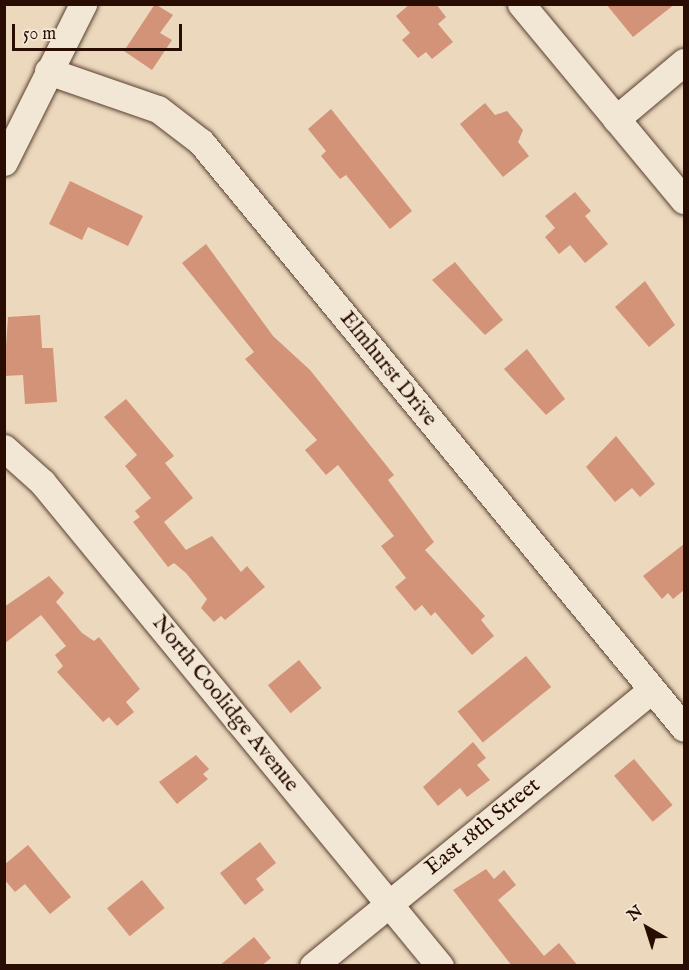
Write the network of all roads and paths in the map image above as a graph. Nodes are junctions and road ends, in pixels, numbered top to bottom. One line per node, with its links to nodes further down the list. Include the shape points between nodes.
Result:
1 (83, 4): 4 (street)
2 (521, 4): 5 (street)
3 (684, 62): 5 (street)
4 (48, 71): 6 (street); 9 (street, Elmhurst Drive, via 158,110 201,142)
5 (616, 119): 7 (street)
6 (4, 162)
7 (684, 200)
8 (4, 448): 11 (street, North Coolidge Avenue, via 42,482)
9 (652, 690): 10 (street, Elmhurst Drive); 11 (street, East 18th Street)
10 (684, 728)
11 (389, 904): 12 (street, East 18th Street); 13 (street, North Coolidge Avenue)
12 (313, 966)
13 (440, 966)

